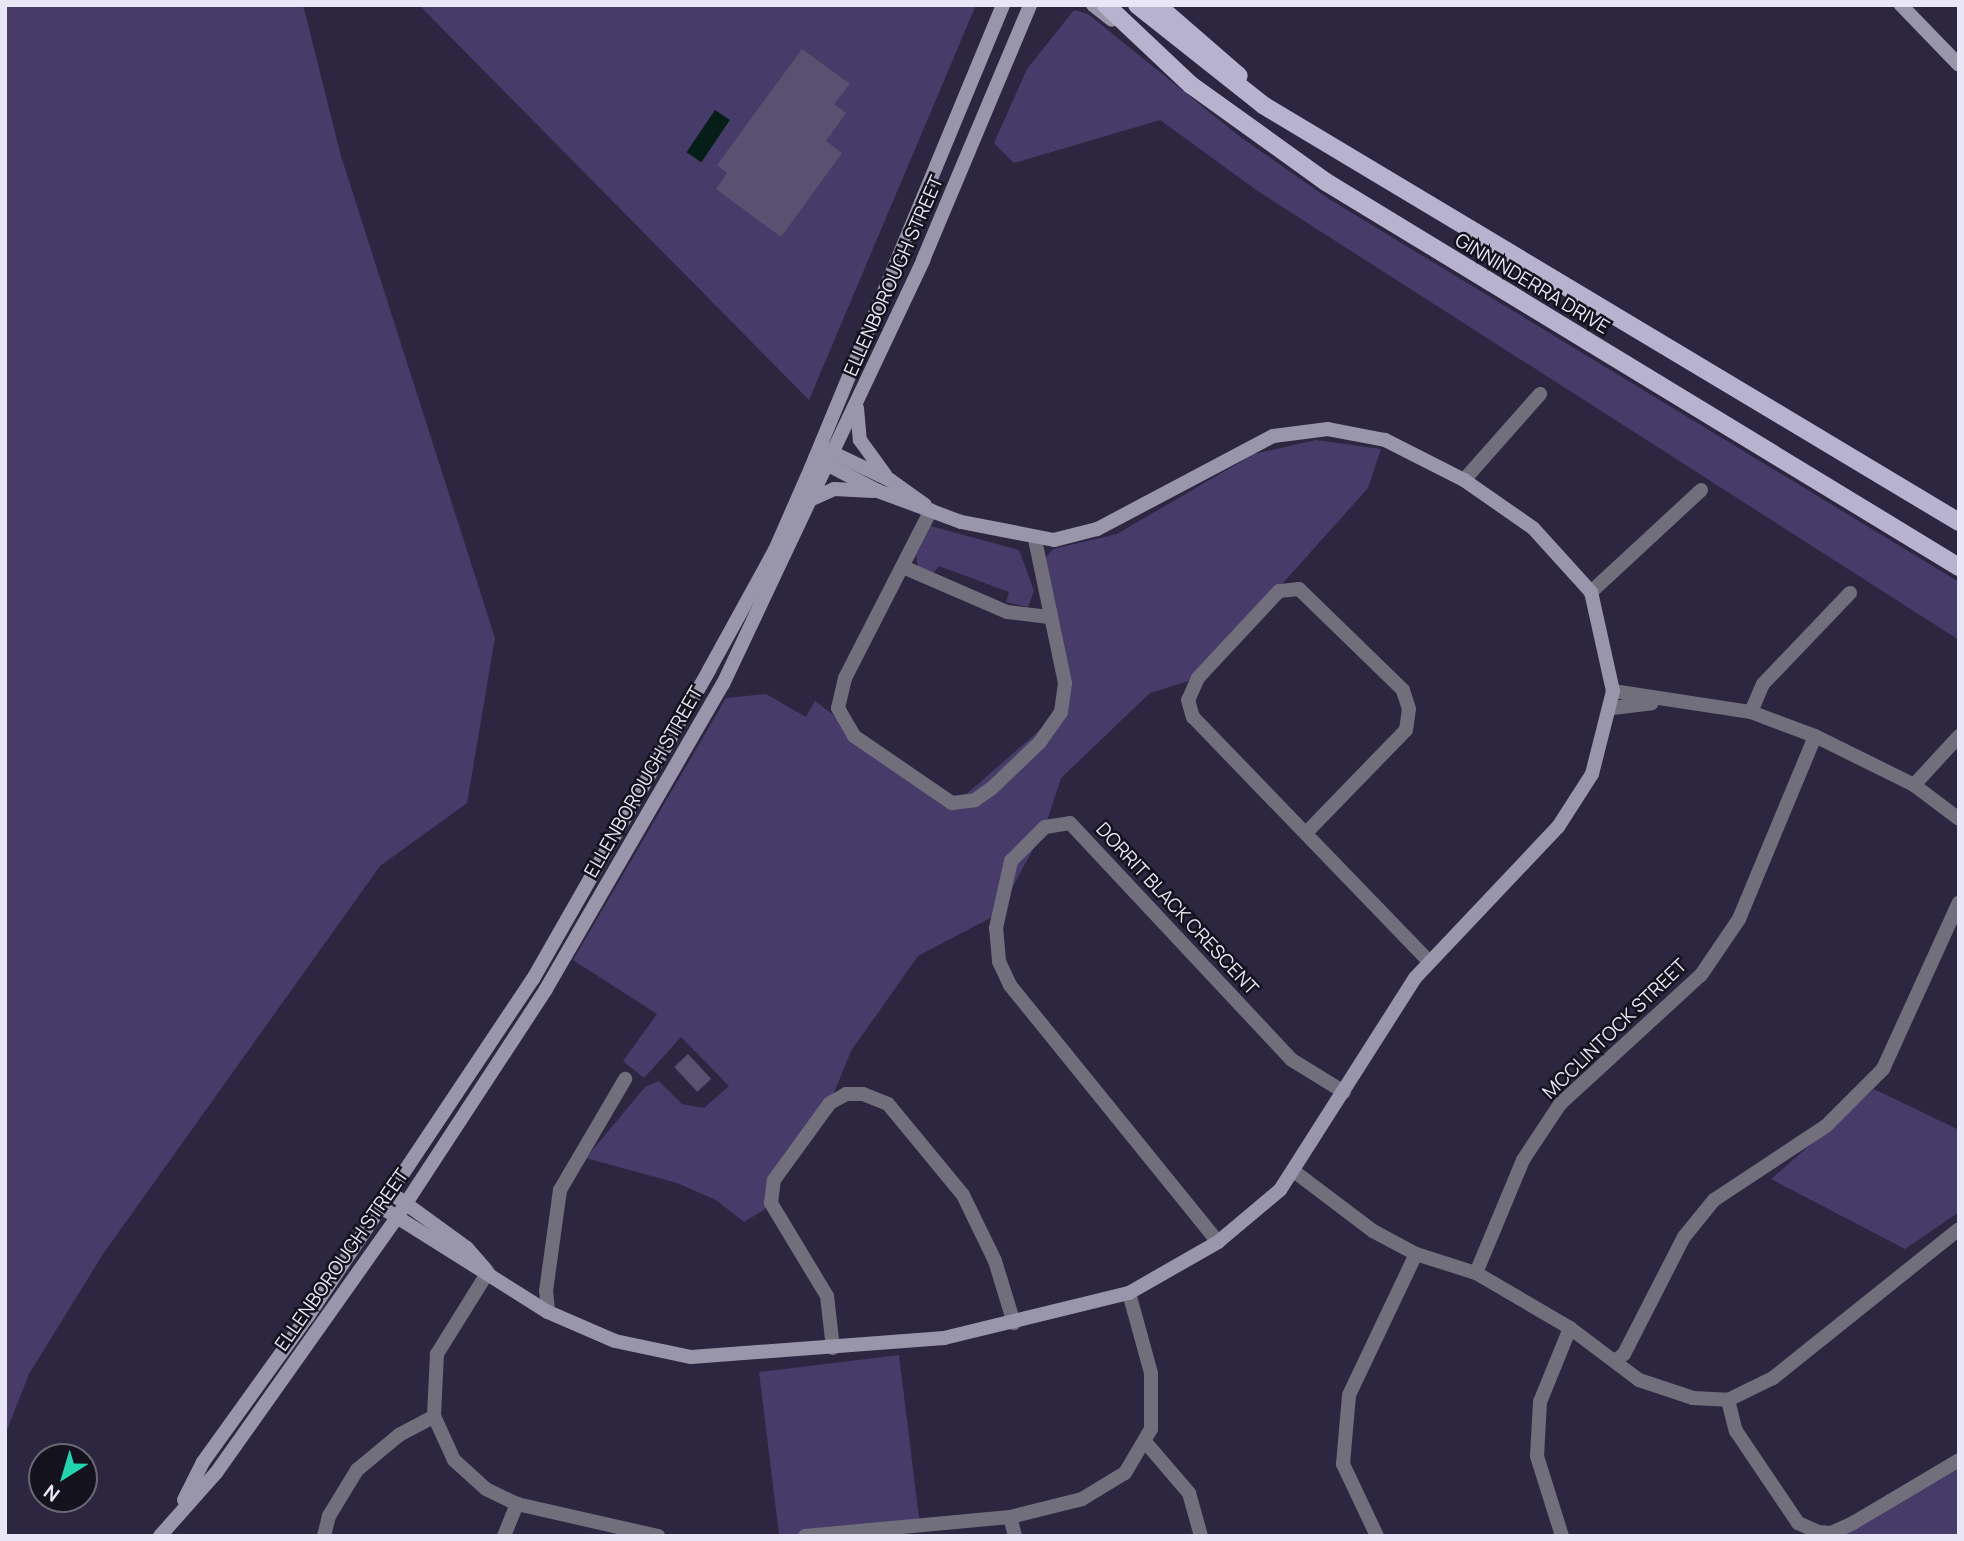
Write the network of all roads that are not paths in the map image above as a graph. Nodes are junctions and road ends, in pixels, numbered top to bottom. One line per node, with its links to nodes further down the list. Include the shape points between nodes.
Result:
1 (1003, 5): 14 (main road, ELLENBOROUGH STREET)
2 (1041, 5): 8 (main road)
3 (1093, 5): 9 (main road)
4 (1107, 5): 9 (main road, GINNINDERRA DRIVE)
5 (1137, 5): 11 (main road, GINNINDERRA DRIVE, via 1236,88)
6 (1157, 5): 11 (main road)
7 (1901, 5): 10 (main road)
8 (1028, 11): 13 (main road, ELLENBOROUGH STREET)
9 (1149, 48): 24 (main road, GINNINDERRA DRIVE, via 1325,182)
10 (1959, 65)
11 (1312, 135): 21 (main road, GINNINDERRA DRIVE)
12 (1540, 394): 16 (street)
13 (857, 406): 14 (main road, ELLENBOROUGH STREET); 15 (main road, via 860,440)
14 (824, 456): 15 (main road); 18 (main road); 19 (main road, ELLENBOROUGH STREET); 42 (main road, ELLENBOROUGH STREET, via 533,979)
15 (890, 480): 20 (main road)
16 (1464, 480): 22 (main road, via 1360,432 1296,432 1251,444 1097,528); 25 (main road, via 1555,546)
17 (1701, 490): 25 (street)
18 (878, 491): 19 (main road, via 834,489); 20 (main road)
19 (814, 498): 43 (main road, ELLENBOROUGH STREET, via 723,684 629,847 546,989)
20 (931, 510): 22 (main road); 23 (street)
21 (1959, 522)
22 (1035, 540): 27 (street)
23 (903, 567): 27 (street, via 1007,612); 27 (street, via 845,678 838,708 855,736 942,800 959,803 984,794 1056,721 1065,683)
24 (1959, 567)
25 (1591, 592): 28 (main road)
26 (1850, 593): 31 (street, via 1763,684)
27 (1049, 617)
28 (1613, 691): 29 (street); 30 (main road)
29 (1663, 702): 30 (street); 31 (street)
30 (1613, 708): 38 (main road, via 1592,774 1577,802)
31 (1751, 712): 32 (street)
32 (1815, 736): 34 (street); 50 (street, MCCLINTOCK STREET, via 1739,919 1701,975 1560,1104 1523,1160)
33 (1959, 736): 34 (street)
34 (1914, 785): 35 (street)
35 (1959, 818)
36 (1307, 832): 36 (street, via 1193,717 1188,700 1198,678 1279,591 1299,589 1403,690 1409,709 1405,730); 38 (street)
37 (1959, 902): 56 (street, via 1883,1069 1826,1126 1714,1200 1684,1237 1624,1354)
38 (1429, 961): 40 (main road)
39 (625, 1079): 52 (street, via 560,1190 546,1291)
40 (1345, 1092): 41 (main road); 47 (street, DORRIT BLACK CRESCENT, via 1292,1060 1070,823 1045,827 1011,861 996,928 999,961 1010,985)
41 (1295, 1172): 47 (main road); 48 (street, via 1373,1231)
42 (390, 1193): 43 (main road); 44 (main road, ELLENBOROUGH STREET)
43 (405, 1204): 45 (main road, ELLENBOROUGH STREET); 49 (main road, via 467,1248)
44 (381, 1207): 45 (main road); 62 (main road, ELLENBOROUGH STREET, via 203,1462)
45 (397, 1217): 49 (main road, via 460,1260); 62 (main road, ELLENBOROUGH STREET, via 216,1473)
46 (1959, 1229): 57 (street, via 1773,1378)
47 (1218, 1242): 51 (main road)
48 (1416, 1254): 50 (street); 72 (street, via 1349,1395 1343,1464)
49 (488, 1272): 52 (main road); 58 (street, via 437,1354)
50 (1476, 1273): 54 (street)
51 (1129, 1293): 53 (main road); 59 (street, via 1152,1373)
52 (548, 1312): 55 (main road, via 615,1342 691,1357)
53 (1014, 1323): 55 (main road, via 944,1338); 55 (street, via 995,1261 962,1195 888,1104 863,1094 846,1094 830,1102 780,1171 771,1203 827,1296)
54 (1570, 1328): 56 (street); 73 (street, via 1540,1402 1537,1456)
55 (833, 1348)
56 (1616, 1360): 57 (street, via 1657,1389)
57 (1728, 1400): 60 (street, via 1736,1431 1798,1523 1818,1532 1831,1533 1853,1523)
58 (434, 1416): 61 (street, via 454,1460 486,1489); 66 (street, via 400,1435 357,1471 329,1516)
59 (1147, 1444): 63 (street, via 1125,1473 1082,1499); 71 (street, via 1189,1493)
60 (1959, 1460)
61 (517, 1504): 67 (street); 68 (street)
62 (177, 1513): 65 (main road, ELLENBOROUGH STREET)
63 (1010, 1517): 64 (street); 70 (street)
64 (821, 1535): 69 (street)
65 (160, 1536)
66 (324, 1536)
67 (504, 1536)
68 (658, 1536)
69 (805, 1536)
70 (1015, 1536)
71 (1201, 1536)
72 (1377, 1536)
73 (1562, 1536)

